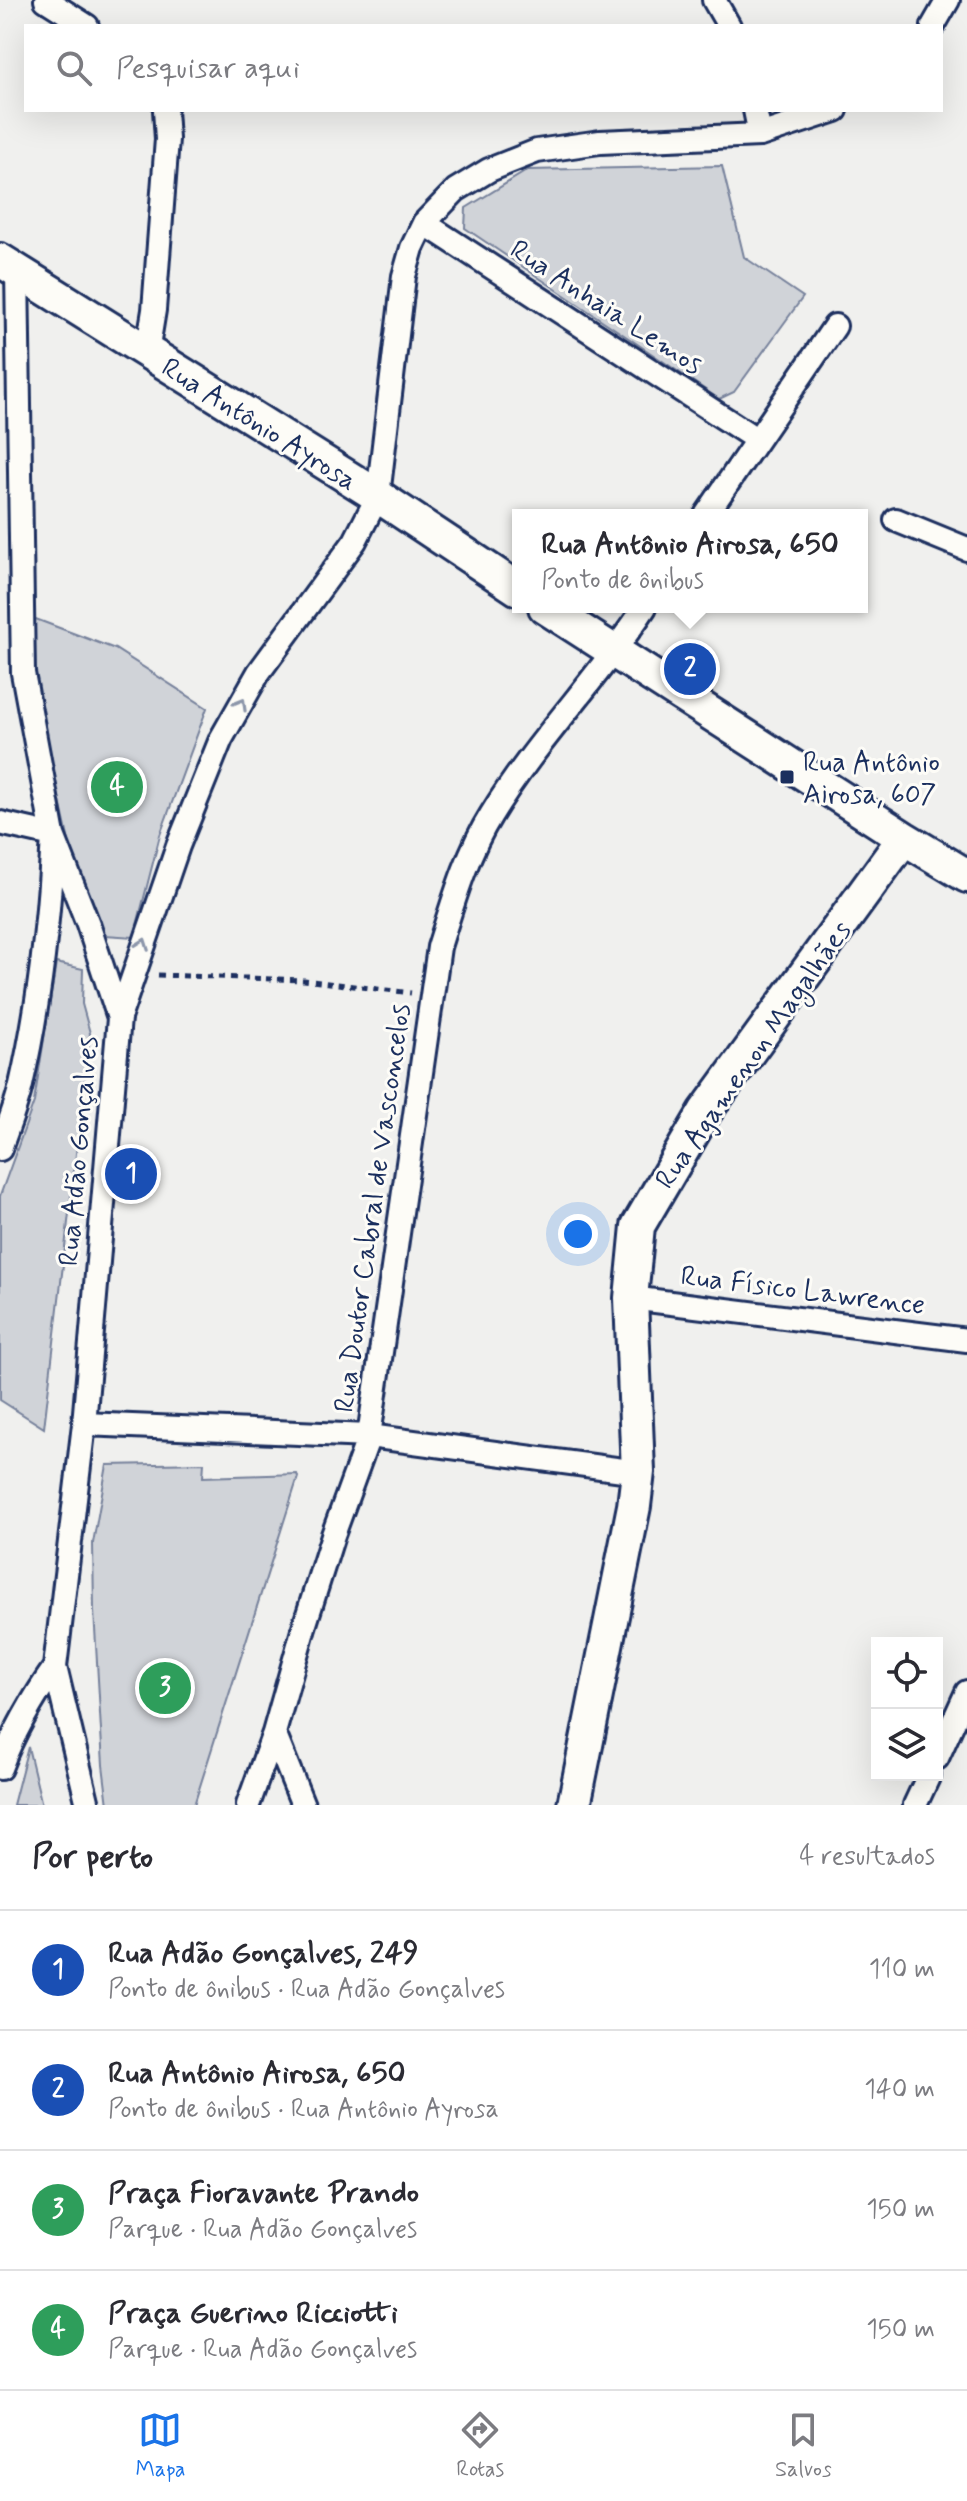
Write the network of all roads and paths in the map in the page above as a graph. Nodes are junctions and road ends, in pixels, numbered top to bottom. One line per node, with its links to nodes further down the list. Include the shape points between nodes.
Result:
1 (46, 0): 4 (street)
2 (714, 0): 5 (street)
3 (948, 0): 6 (street)
4 (84, 24)
5 (728, 24)
6 (934, 24)
7 (165, 112): 14 (street)
8 (755, 112): 10 (street)
9 (830, 112): 10 (street)
10 (760, 135): 11 (street, via 600,142 537,151 456,190)
11 (424, 223): 15 (street, Rua Anhaia Lemos); 16 (street, via 404,276)
12 (9, 265): 14 (street, Rua Antônio Ayrosa); 25 (street, Rua Adão Gonçalves, via 23,673)
13 (835, 326): 15 (street)
14 (147, 353): 16 (street, Rua Antônio Ayrosa)
15 (756, 439): 17 (street)
16 (378, 496): 20 (street, Rua Antônio Ayrosa); 28 (street, one-way to 16, via 221,739 259,672 355,541)
17 (710, 509)
18 (896, 520): 19 (street)
19 (967, 549)
20 (512, 585)
21 (554, 613): 23 (street)
22 (641, 613): 23 (street, Rua Doutor Cabral de Vasconcelos)
23 (615, 653): 26 (street); 29 (street, Rua Doutor Cabral de Vasconcelos, via 527,761 489,818 461,879 439,947)
24 (0, 823): 25 (street)
25 (53, 835): 30 (street, Rua Adão Gonçalves); 31 (street, via 33,1021 21,1087)
26 (904, 838): 27 (street); 32 (street, Rua Agamenon Magalhães, via 705,1112 643,1212 635,1239)
27 (967, 876)
28 (133, 974): 29 (path, via 304,980); 30 (street)
29 (432, 996): 35 (street, Rua Doutor Cabral de Vasconcelos)
30 (119, 1018): 34 (street, Rua Adão Gonçalves)
31 (0, 1149)
32 (631, 1298): 33 (street, Rua Físico Lawrence); 36 (street, Rua Agamenon Magalhães)
33 (967, 1340)
34 (84, 1424): 35 (street); 37 (street, Rua Adão Gonçalves)
35 (369, 1436): 36 (street); 39 (street, Rua Doutor Cabral de Vasconcelos)
36 (638, 1472): 46 (street, Rua Agamenon Magalhães)
37 (55, 1667): 41 (street, via 13,1734); 43 (street, Rua Adão Gonçalves)
38 (967, 1692): 40 (street)
39 (274, 1733): 44 (street, Rua Doutor Cabral de Vasconcelos); 45 (street)
40 (943, 1745)
41 (0, 1768)
42 (926, 1781): 47 (street)
43 (88, 1805)
44 (248, 1805)
45 (303, 1805)
46 (574, 1805)
47 (915, 1805)

